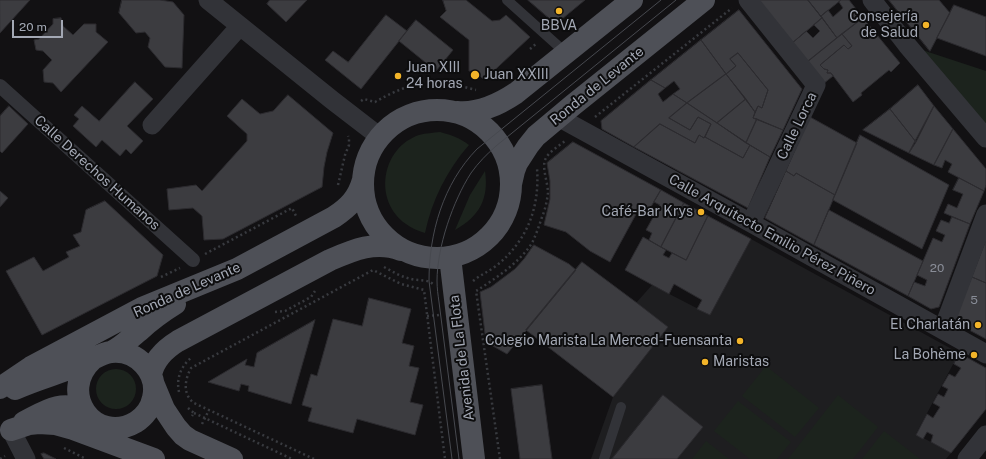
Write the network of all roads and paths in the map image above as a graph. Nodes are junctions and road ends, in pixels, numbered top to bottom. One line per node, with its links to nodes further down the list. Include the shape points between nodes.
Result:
1 (208, 0): 7 (street)
2 (507, 0): 8 (lane)
3 (632, 0): 8 (main road)
4 (704, 0): 13 (main road, Ronda de Levante)
5 (748, 0): 21 (street, Calle Lorca, via 816,85)
6 (872, 0): 16 (street)
7 (240, 26): 14 (street); 15 (street)
8 (566, 53): 12 (main road, via 506,100 471,113)
9 (0, 86): 24 (street, Calle Derechos Humanos)
10 (483, 91): 11 (path, via 439,82 403,88 375,102 364,99)
11 (358, 103)
12 (455, 112): 15 (main road, via 429,110 410,115 393,124); 19 (main road, via 472,119 490,132 503,151)
13 (558, 118): 19 (main road, Ronda de Levante, via 528,146 517,163); 21 (street, Calle Arquitecto Emilio Pérez Piñero)
14 (152, 125)
15 (380, 137): 18 (main road, via 369,154)
16 (986, 138)
17 (537, 167): 28 (path, via 536,205 522,238 509,255 470,284 467,293)
18 (363, 180): 22 (main road, via 366,207 373,222 385,238); 26 (main road, Ronda de Levante, via 355,199 342,212)
19 (511, 188): 23 (main road, Ronda de Levante, via 508,205 493,232 477,246)
20 (986, 214): 31 (street)
21 (751, 223): 31 (street, Calle Arquitecto Emilio Pérez Piñero)
22 (401, 250): 23 (main road, Ronda de Levante, via 421,257); 35 (main road, via 386,246 369,246 330,260 178,340 158,357 153,366)
23 (450, 257): 28 (main road, Avenida de La Flota)
24 (193, 260)
25 (381, 265): 28 (path, via 411,279 429,281 445,297)
26 (237, 269): 34 (main road, via 168,308 116,350); 36 (main road, Ronda de Levante, via 142,308 32,367)
27 (316, 290): 30 (path, via 311,297 284,311)
28 (454, 295): 55 (main road, Avenida de La Flota)
29 (479, 312): 56 (path)
30 (269, 315)
31 (943, 329): 33 (street, Calle Arquitecto Emilio Pérez Piñero)
32 (196, 354): 38 (path, via 187,361 180,373 178,383)
33 (986, 354)
34 (102, 355): 35 (main road, via 125,352 138,358 148,368); 37 (main road); 42 (main road, via 88,364 81,374 78,386 79,399)
35 (152, 380): 42 (main road, via 154,392 151,405 139,420 127,426 113,428); 44 (main road, via 164,409)
36 (0, 388)
37 (0, 395)
38 (181, 398)
39 (186, 405): 41 (path)
40 (622, 407): 57 (lane)
41 (194, 413): 44 (path); 52 (path)
42 (92, 417): 43 (main road, via 78,408 54,407); 50 (main road, via 131,446)
43 (5, 432): 47 (street); 49 (main road, via 29,424 55,424)
44 (183, 435): 51 (main road)
45 (986, 435): 58 (street)
46 (61, 447): 48 (path)
47 (26, 459)
48 (86, 459)
49 (154, 459)
50 (157, 459)
51 (232, 459)
52 (292, 459)
53 (314, 459): 54 (path, via 194,403 187,396 187,375 191,368 374,270 400,284 424,290)
54 (445, 459)
55 (474, 459)
56 (500, 459)
57 (604, 459)
58 (967, 459)

